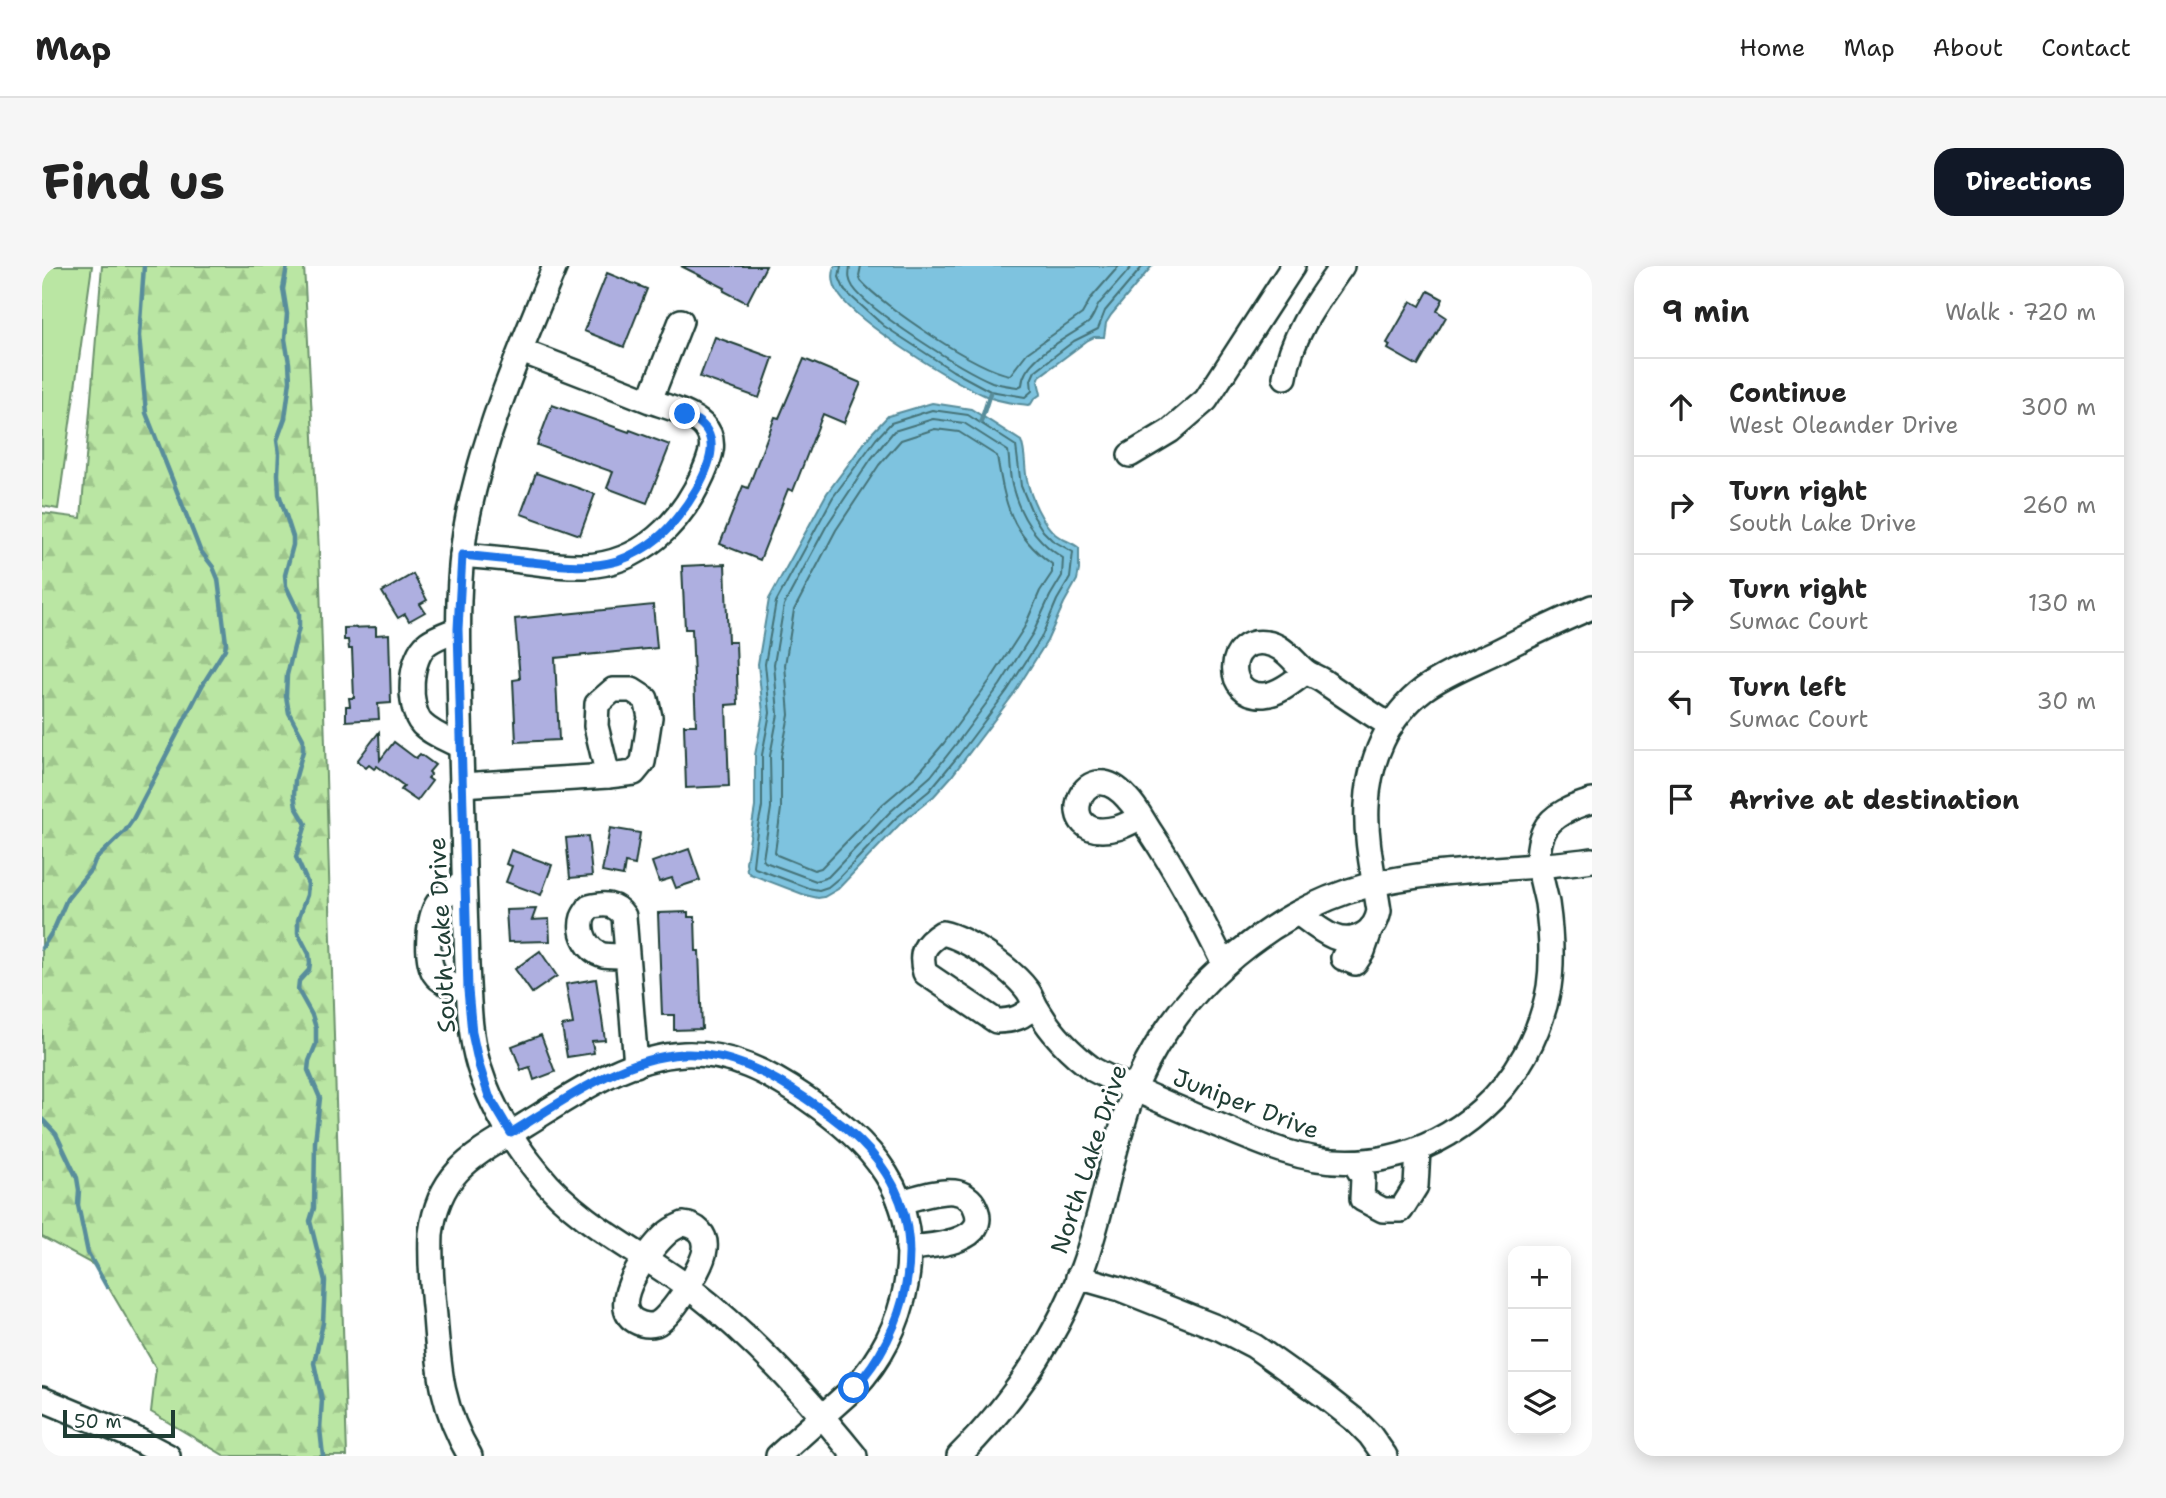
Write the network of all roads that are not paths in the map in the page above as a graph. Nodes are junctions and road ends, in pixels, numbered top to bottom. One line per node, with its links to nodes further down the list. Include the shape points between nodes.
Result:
1 (555, 266): 5 (street, South Lake Drive)
2 (1293, 266): 8 (street, via 1206,400 1170,431)
3 (1342, 266): 6 (street, via 1291,347)
4 (681, 321): 7 (street)
5 (521, 351): 7 (street); 9 (street, South Lake Drive, via 480,468)
6 (1285, 377)
7 (650, 400): 9 (street, via 706,427 713,448 681,514 659,537 618,561 585,566)
8 (1130, 454)
9 (462, 555): 11 (street, South Lake Drive)
10 (1592, 607): 13 (street, via 1425,689)
11 (458, 629): 14 (street, South Lake Drive); 14 (street, via 428,643 419,653 413,697 422,724)
12 (1306, 672): 13 (street)
13 (1391, 726): 22 (street, via 1368,786 1367,824)
14 (460, 746): 16 (street, South Lake Drive)
15 (608, 776): 16 (street)
16 (461, 785): 21 (street, South Lake Drive)
17 (1592, 801): 20 (street, via 1565,811 1544,830)
18 (1141, 817): 25 (street, via 1178,875)
19 (1592, 860): 20 (street, North Lake Drive)
20 (1537, 866): 22 (street, North Lake Drive, via 1425,874); 31 (street, Juniper Drive, via 1547,904 1551,961 1537,1030 1516,1069 1489,1104 1455,1131)
21 (464, 882): 26 (street, South Lake Drive); 26 (street, via 437,905 431,917 429,946 434,973)
22 (1375, 884): 23 (street, North Lake Drive); 23 (street, via 1377,920 1362,934 1342,940)
23 (1298, 914): 25 (street, North Lake Drive)
24 (627, 956): 28 (street)
25 (1224, 964): 29 (street, North Lake Drive, via 1175,1019)
26 (468, 990): 30 (street, South Lake Drive, via 479,1065 489,1096)
27 (1035, 1005): 27 (street, Juniper Drive, via 1027,990 1004,968 956,936 942,933 928,942 921,959 925,973 996,1021 1023,1017); 29 (street, Juniper Drive, via 1081,1061)
28 (636, 1065): 30 (street, via 589,1086); 33 (street, via 662,1057 701,1054 762,1071 857,1137 886,1172)
29 (1135, 1089): 32 (street, Juniper Drive, via 1284,1152); 36 (street, North Lake Drive)
30 (511, 1133): 35 (street, South Lake Drive, via 542,1178 565,1200); 41 (street, via 457,1171 446,1184 433,1216 430,1254 438,1362 446,1405)
31 (1418, 1150): 32 (street, Juniper Drive); 32 (street, via 1416,1186 1401,1210 1383,1210 1362,1199 1363,1177)
32 (1354, 1163)
33 (900, 1202): 34 (street); 34 (street, via 950,1191 961,1193 976,1208 978,1219 975,1228 960,1240)
34 (908, 1248): 39 (street, via 905,1296 892,1334 864,1377)
35 (645, 1259): 37 (street, South Lake Drive); 37 (street, via 673,1228 692,1225 700,1231 705,1249); 37 (street, via 626,1296 628,1316 636,1322 653,1325 662,1321)
36 (1078, 1277): 44 (street, North Lake Drive, via 1035,1363 1005,1407); 45 (street, via 1120,1289 1246,1341 1356,1421)
37 (688, 1287): 39 (street, South Lake Drive, via 756,1344)
38 (42, 1399): 40 (street)
39 (822, 1416): 42 (street); 43 (street, South Lake Drive)
40 (168, 1456)
41 (470, 1456)
42 (778, 1456)
43 (855, 1456)
44 (959, 1456)
45 (1385, 1456)

